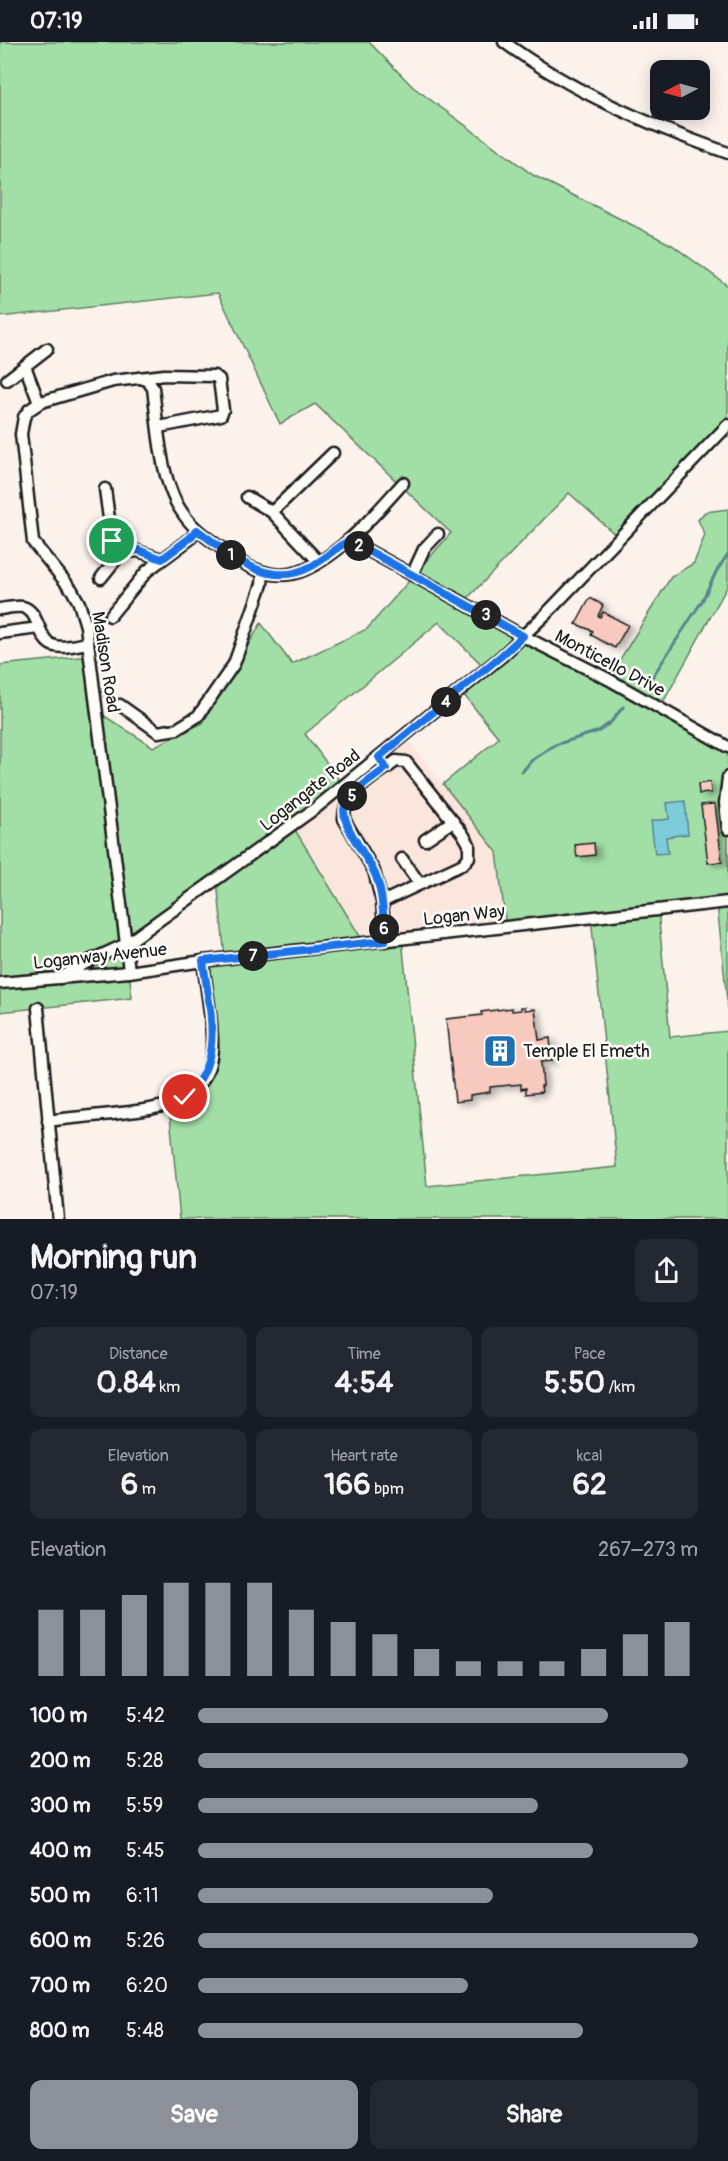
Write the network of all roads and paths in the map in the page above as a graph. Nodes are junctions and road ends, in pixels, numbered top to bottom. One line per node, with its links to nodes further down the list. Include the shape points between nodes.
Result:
1 (504, 42): 2 (street, via 571,86 663,130)
2 (728, 153)
3 (47, 349): 4 (street)
4 (25, 366): 6 (street); 7 (street)
5 (138, 377): 7 (street); 9 (street, via 151,384); 9 (street, via 219,379 221,415)
6 (7, 380)
7 (39, 403): 29 (street, Madison Road, via 24,417 21,434 33,542 72,590 84,618)
8 (728, 425): 28 (street, Logangate Road)
9 (159, 427): 15 (street, via 171,490 183,515)
10 (333, 453): 14 (street)
11 (403, 483): 17 (street)
12 (105, 489): 18 (street, via 112,541)
13 (247, 497): 14 (street)
14 (272, 512): 20 (street)
15 (197, 530): 19 (street); 21 (street, via 243,564)
16 (438, 534): 22 (street, via 424,549)
17 (349, 540): 20 (street); 22 (street, Monticello Drive)
18 (122, 552): 19 (street, via 138,550); 23 (street)
19 (162, 559): 25 (street)
20 (319, 562): 21 (street, via 293,573)
21 (263, 573): 30 (street, via 234,664 198,716 177,729 158,732)
22 (412, 574): 28 (street, Monticello Drive)
23 (101, 578)
24 (0, 609): 26 (street, via 24,608)
25 (110, 616)
26 (39, 628): 27 (street); 29 (street, via 56,647)
27 (0, 633)
28 (523, 636): 31 (street, Monticello Drive); 32 (street, Logangate Road)
29 (88, 643): 43 (street, Madison Road)
30 (120, 705)
31 (728, 747)
32 (379, 757): 33 (street); 43 (street, Logangate Road, via 274,839)
33 (386, 768): 35 (street, via 396,760 406,762); 40 (street, via 351,796 344,812 344,819 374,872)
34 (728, 777): 36 (street)
35 (453, 821): 37 (street); 39 (street, via 468,844 469,857 463,864)
36 (728, 829)
37 (425, 840)
38 (402, 859): 39 (street)
39 (420, 884): 40 (street)
40 (382, 902): 42 (street)
41 (728, 902): 42 (street, Logan Way)
42 (385, 941): 44 (street, Logan Way)
43 (126, 944): 45 (street); 46 (street, Logangate Road)
44 (203, 961): 45 (street, Loganway Avenue); 49 (street, via 212,1048 206,1072 193,1090 157,1109)
45 (129, 972): 46 (street, Loganway Avenue)
46 (60, 978): 47 (street, Loganway Avenue)
47 (0, 983)
48 (38, 1008): 49 (street)
49 (48, 1121): 50 (street)
50 (58, 1219)

